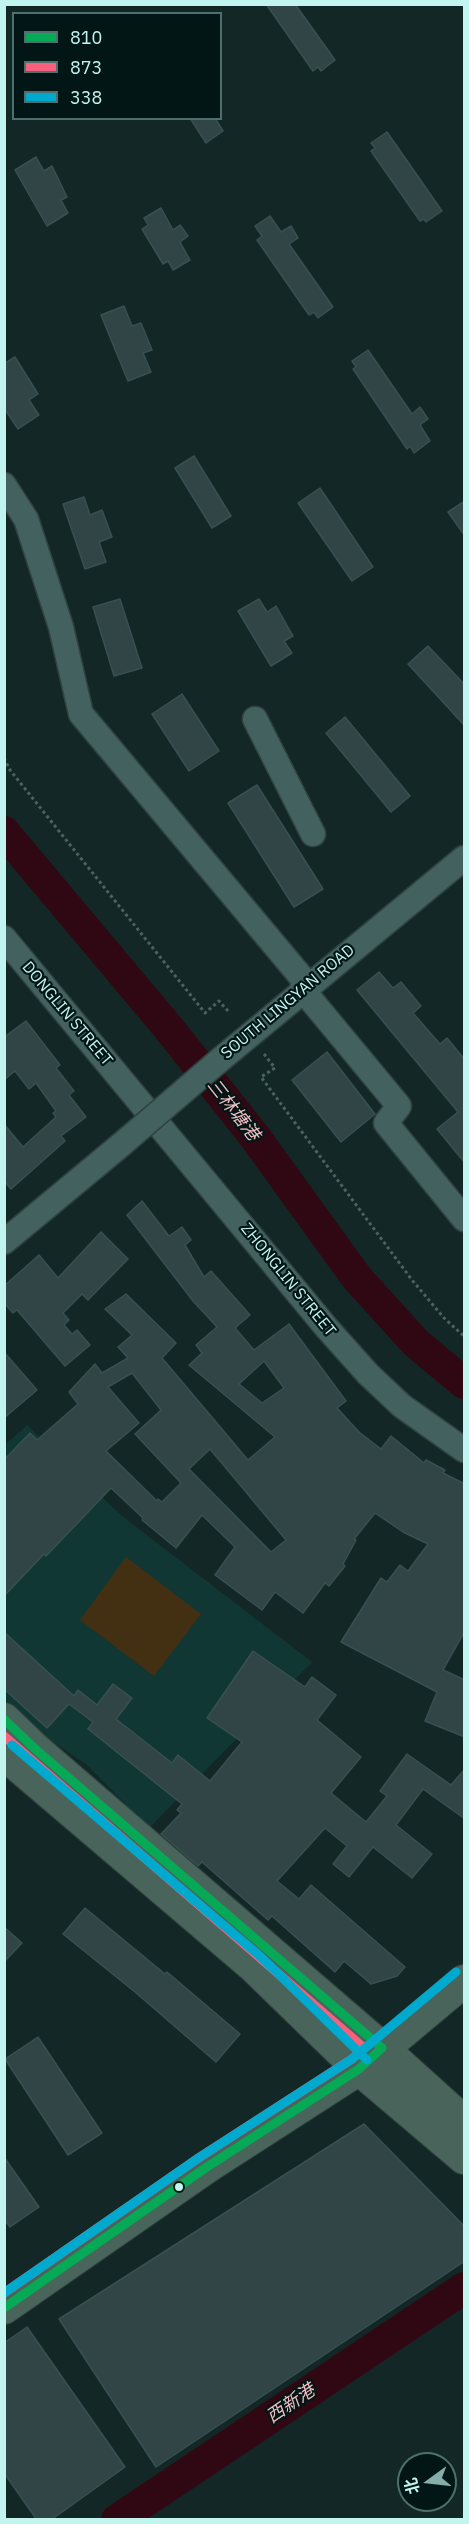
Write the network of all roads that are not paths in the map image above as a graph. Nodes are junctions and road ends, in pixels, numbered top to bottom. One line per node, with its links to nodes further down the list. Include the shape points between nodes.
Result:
1 (4, 485): 6 (street, via 26,519 60,627 81,714)
2 (255, 719): 3 (street)
3 (313, 834)
4 (465, 858): 6 (street, SOUTH LINGYAN ROAD)
5 (4, 938): 7 (street, DONGLIN STREET)
6 (305, 987): 8 (street, via 399,1106 386,1123); 9 (street, SOUTH LINGYAN ROAD, bridge)
7 (131, 1090): 10 (street, ZHONGLIN STREET, via 368,1374 402,1406)
8 (465, 1219)
9 (4, 1242)
10 (465, 1450)
11 (4, 1719): 14 (main road)
12 (4, 1754): 15 (main road, via 253,1966)
13 (465, 1981): 14 (main road)
14 (382, 2048): 15 (main road); 16 (main road)
15 (359, 2069): 17 (main road); 18 (main road, via 207,2167)
16 (465, 2122)
17 (465, 2158)
18 (4, 2308)

